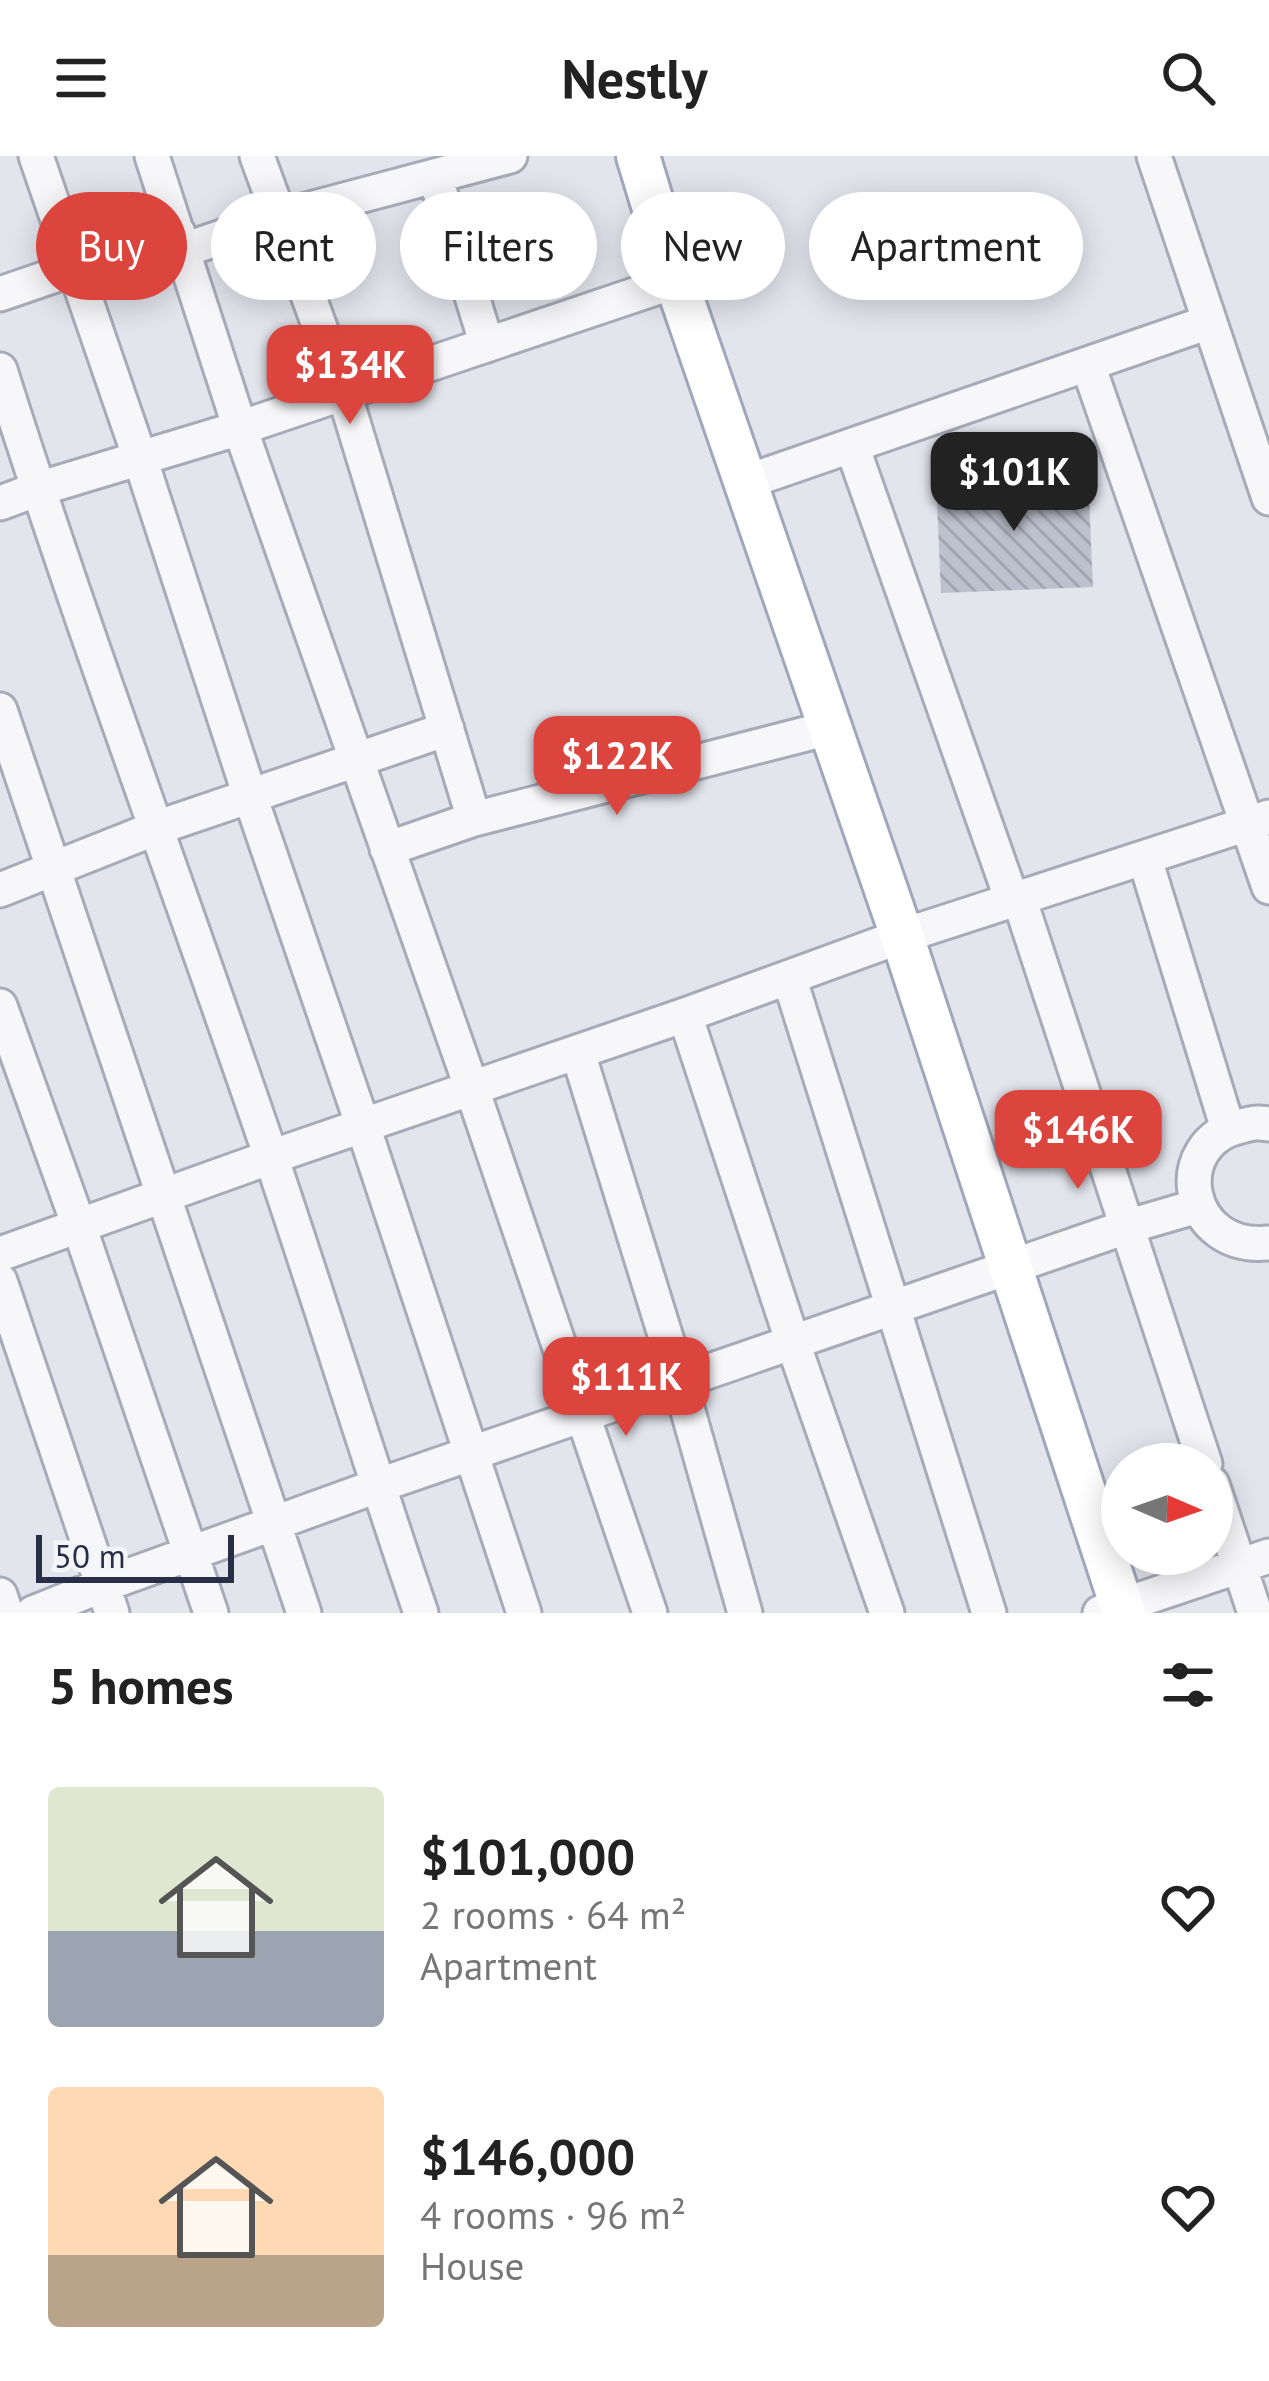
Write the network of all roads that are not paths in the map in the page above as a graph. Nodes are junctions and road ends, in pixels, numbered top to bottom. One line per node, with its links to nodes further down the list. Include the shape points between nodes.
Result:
1 (36, 156): 8 (street)
2 (152, 156): 9 (street)
3 (257, 156): 10 (street)
4 (510, 156): 7 (street)
5 (638, 156): 12 (main road)
6 (1154, 156): 20 (street)
7 (435, 176): 11 (street); 21 (street)
8 (48, 192)
9 (164, 192)
10 (270, 192)
11 (376, 192)
12 (649, 192)
13 (187, 261): 25 (street)
14 (36, 282): 15 (street)
15 (0, 294)
16 (84, 300): 27 (street)
17 (310, 300): 24 (street)
18 (621, 300): 21 (street)
19 (683, 300): 28 (main road)
20 (1209, 322): 22 (street); 30 (street)
21 (487, 345): 24 (street)
22 (1088, 365): 26 (street); 38 (street)
23 (0, 370): 29 (street)
24 (344, 393): 25 (street); 34 (street)
25 (240, 428): 27 (street); 35 (street)
26 (852, 446): 28 (street); 45 (street)
27 (140, 458): 29 (street); 36 (street)
28 (746, 482): 33 (main road)
29 (38, 489): 31 (street); 39 (street)
30 (1269, 498)
31 (0, 503)
32 (0, 710): 42 (street)
33 (829, 728): 37 (street); 46 (main road)
34 (447, 729): 35 (street); 37 (street)
35 (357, 760): 36 (street); 40 (street)
36 (250, 796): 39 (street); 53 (street)
37 (474, 819): 40 (street)
38 (1258, 820): 41 (street); 43 (street)
39 (157, 828): 42 (street); 55 (street)
40 (387, 849): 51 (street)
41 (1144, 859): 45 (street); 54 (street)
42 (56, 869): 44 (street); 56 (street)
43 (1269, 887)
44 (0, 890)
45 (1016, 899): 46 (street); 59 (street)
46 (902, 936): 47 (street); 62 (main road)
47 (789, 977): 49 (street); 64 (street)
48 (0, 1006): 58 (street)
49 (686, 1015): 50 (street); 65 (street)
50 (578, 1052): 51 (street); 66 (street)
51 (472, 1090): 53 (street); 67 (street)
52 (1269, 1124): 54 (street)
53 (363, 1126): 55 (street); 69 (street)
54 (1228, 1129): 57 (street, via 1197,1164)
55 (271, 1157): 56 (street); 70 (street)
56 (166, 1196): 58 (street); 72 (street)
57 (1198, 1206): 59 (street); 60 (street, via 1225,1237)
58 (79, 1226): 61 (street); 73 (street)
59 (1126, 1228): 62 (street); 68 (street)
60 (1268, 1247)
61 (0, 1254)
62 (1009, 1269): 64 (street); 77 (main road)
63 (0, 1281): 76 (street)
64 (895, 1308): 65 (street); 87 (street)
65 (793, 1343): 66 (street); 86 (street)
66 (680, 1383): 67 (street); 85 (street)
67 (584, 1417): 69 (street); 84 (street)
68 (1198, 1443)
69 (471, 1455): 70 (street); 83 (street)
70 (377, 1486): 72 (street); 82 (street)
71 (1233, 1522): 74 (street)
72 (274, 1525): 73 (street); 81 (street)
73 (193, 1553): 76 (street); 80 (street)
74 (1254, 1561): 77 (street); 88 (street)
75 (0, 1594): 78 (street)
76 (108, 1599): 79 (street)
77 (1115, 1610)
78 (6, 1613)
79 (33, 1613)
80 (211, 1613)
81 (304, 1613)
82 (422, 1613)
83 (524, 1613)
84 (650, 1613)
85 (745, 1613)
86 (887, 1613)
87 (988, 1613)
88 (1255, 1613)

